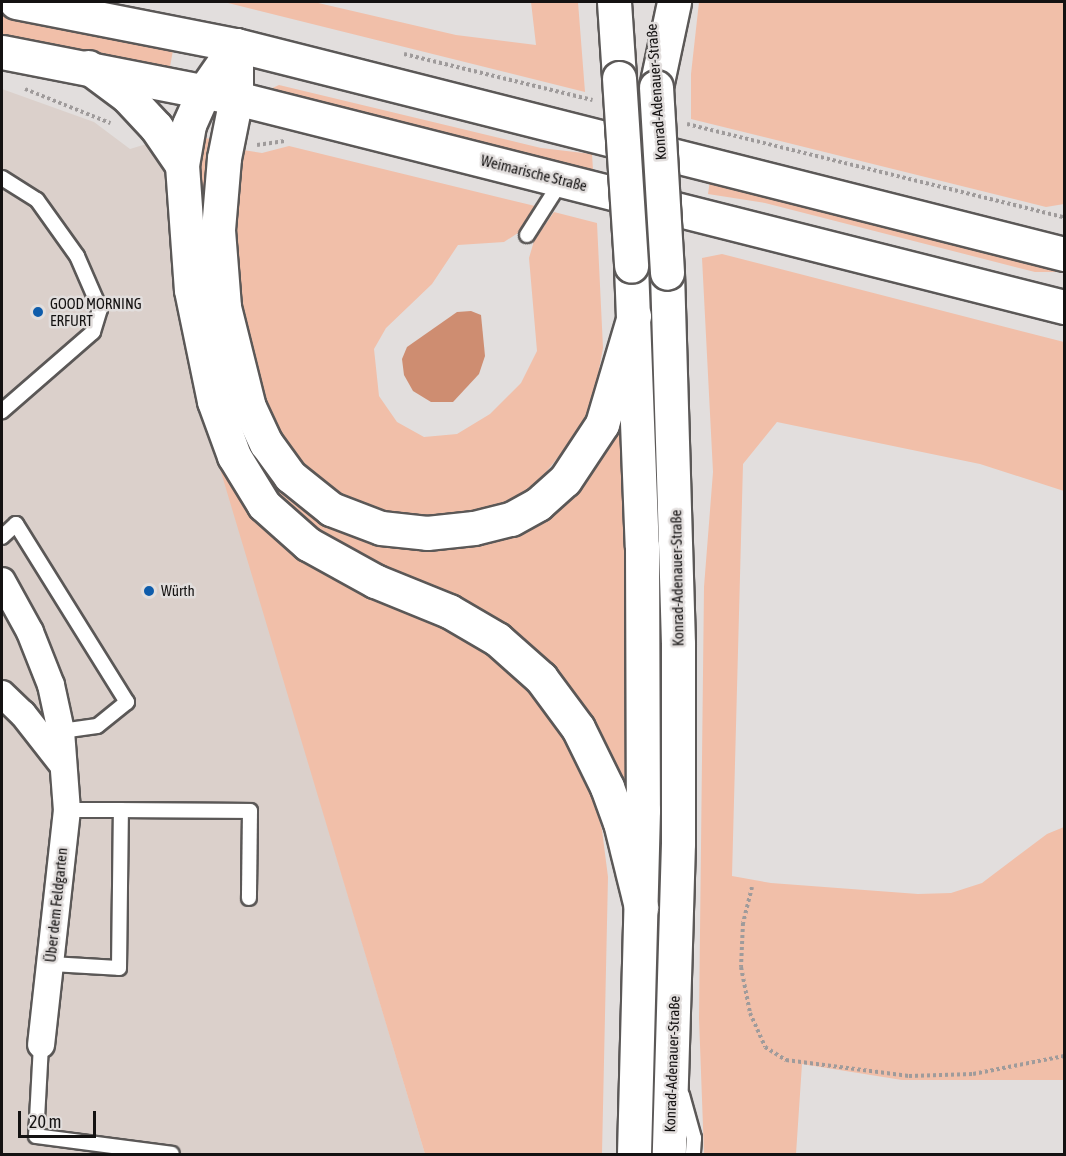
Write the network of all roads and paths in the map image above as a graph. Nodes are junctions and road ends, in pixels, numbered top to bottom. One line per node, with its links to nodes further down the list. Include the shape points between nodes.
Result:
1 (16, 2): 5 (main road)
2 (614, 2): 19 (main road, bridge)
3 (650, 2): 8 (main road, Konrad-Adenauer-Straße)
4 (674, 2): 8 (main road)
5 (236, 45): 10 (main road); 11 (main road); 17 (main road)
6 (2, 52): 7 (main road, Weimarische Straße)
7 (88, 67): 10 (main road, Weimarische Straße); 13 (main road, via 127,96 156,127)
8 (656, 87): 34 (main road, Konrad-Adenauer-Straße, bridge, via 668,273 678,644)
9 (21, 88): 12 (path, via 79,108)
10 (204, 91): 11 (main road, Weimarische Straße); 13 (main road, via 189,125)
11 (236, 98): 15 (main road, Weimarische Straße); 19 (main road, via 224,158 218,230 224,307 235,360 249,407 266,443 290,476 332,509 381,528 427,533 512,519 538,504 565,480 602,424)
12 (118, 128)
13 (182, 165): 30 (main road, via 191,290 214,401 234,456 264,505 308,544 375,581 449,611 497,639 541,678 578,728 607,787)
14 (2, 178): 20 (lane, via 37,200 77,256 100,309 93,332)
15 (562, 180): 16 (lane); 18 (main road, Weimarische Straße)
16 (526, 235)
17 (1065, 254)
18 (1065, 307)
19 (634, 316): 30 (main road, via 642,546)
20 (2, 411)
21 (2, 537): 24 (lane, via 16,524 128,702 97,726)
22 (2, 581): 24 (street, Über dem Feldgarten, via 30,632 51,685)
23 (2, 694): 25 (street)
24 (61, 731): 25 (street, Über dem Feldgarten)
25 (63, 765): 26 (street, Über dem Feldgarten)
26 (67, 810): 27 (lane); 31 (street, Über dem Feldgarten)
27 (121, 810): 29 (lane, via 250,811); 31 (lane, via 119,968)
28 (752, 887): 33 (path, via 743,923 741,967 750,1013 765,1047 786,1060 909,1076 973,1074)
29 (249, 898)
30 (641, 907): 37 (main road)
31 (50, 964): 32 (street, Über dem Feldgarten)
32 (41, 1045): 35 (lane, via 36,1136)
33 (1065, 1056)
34 (673, 1060): 38 (main road, Konrad-Adenauer-Straße); 39 (lane, via 694,1138)
35 (80, 1148): 36 (lane)
36 (172, 1155)
37 (634, 1155)
38 (669, 1155)
39 (693, 1155)

